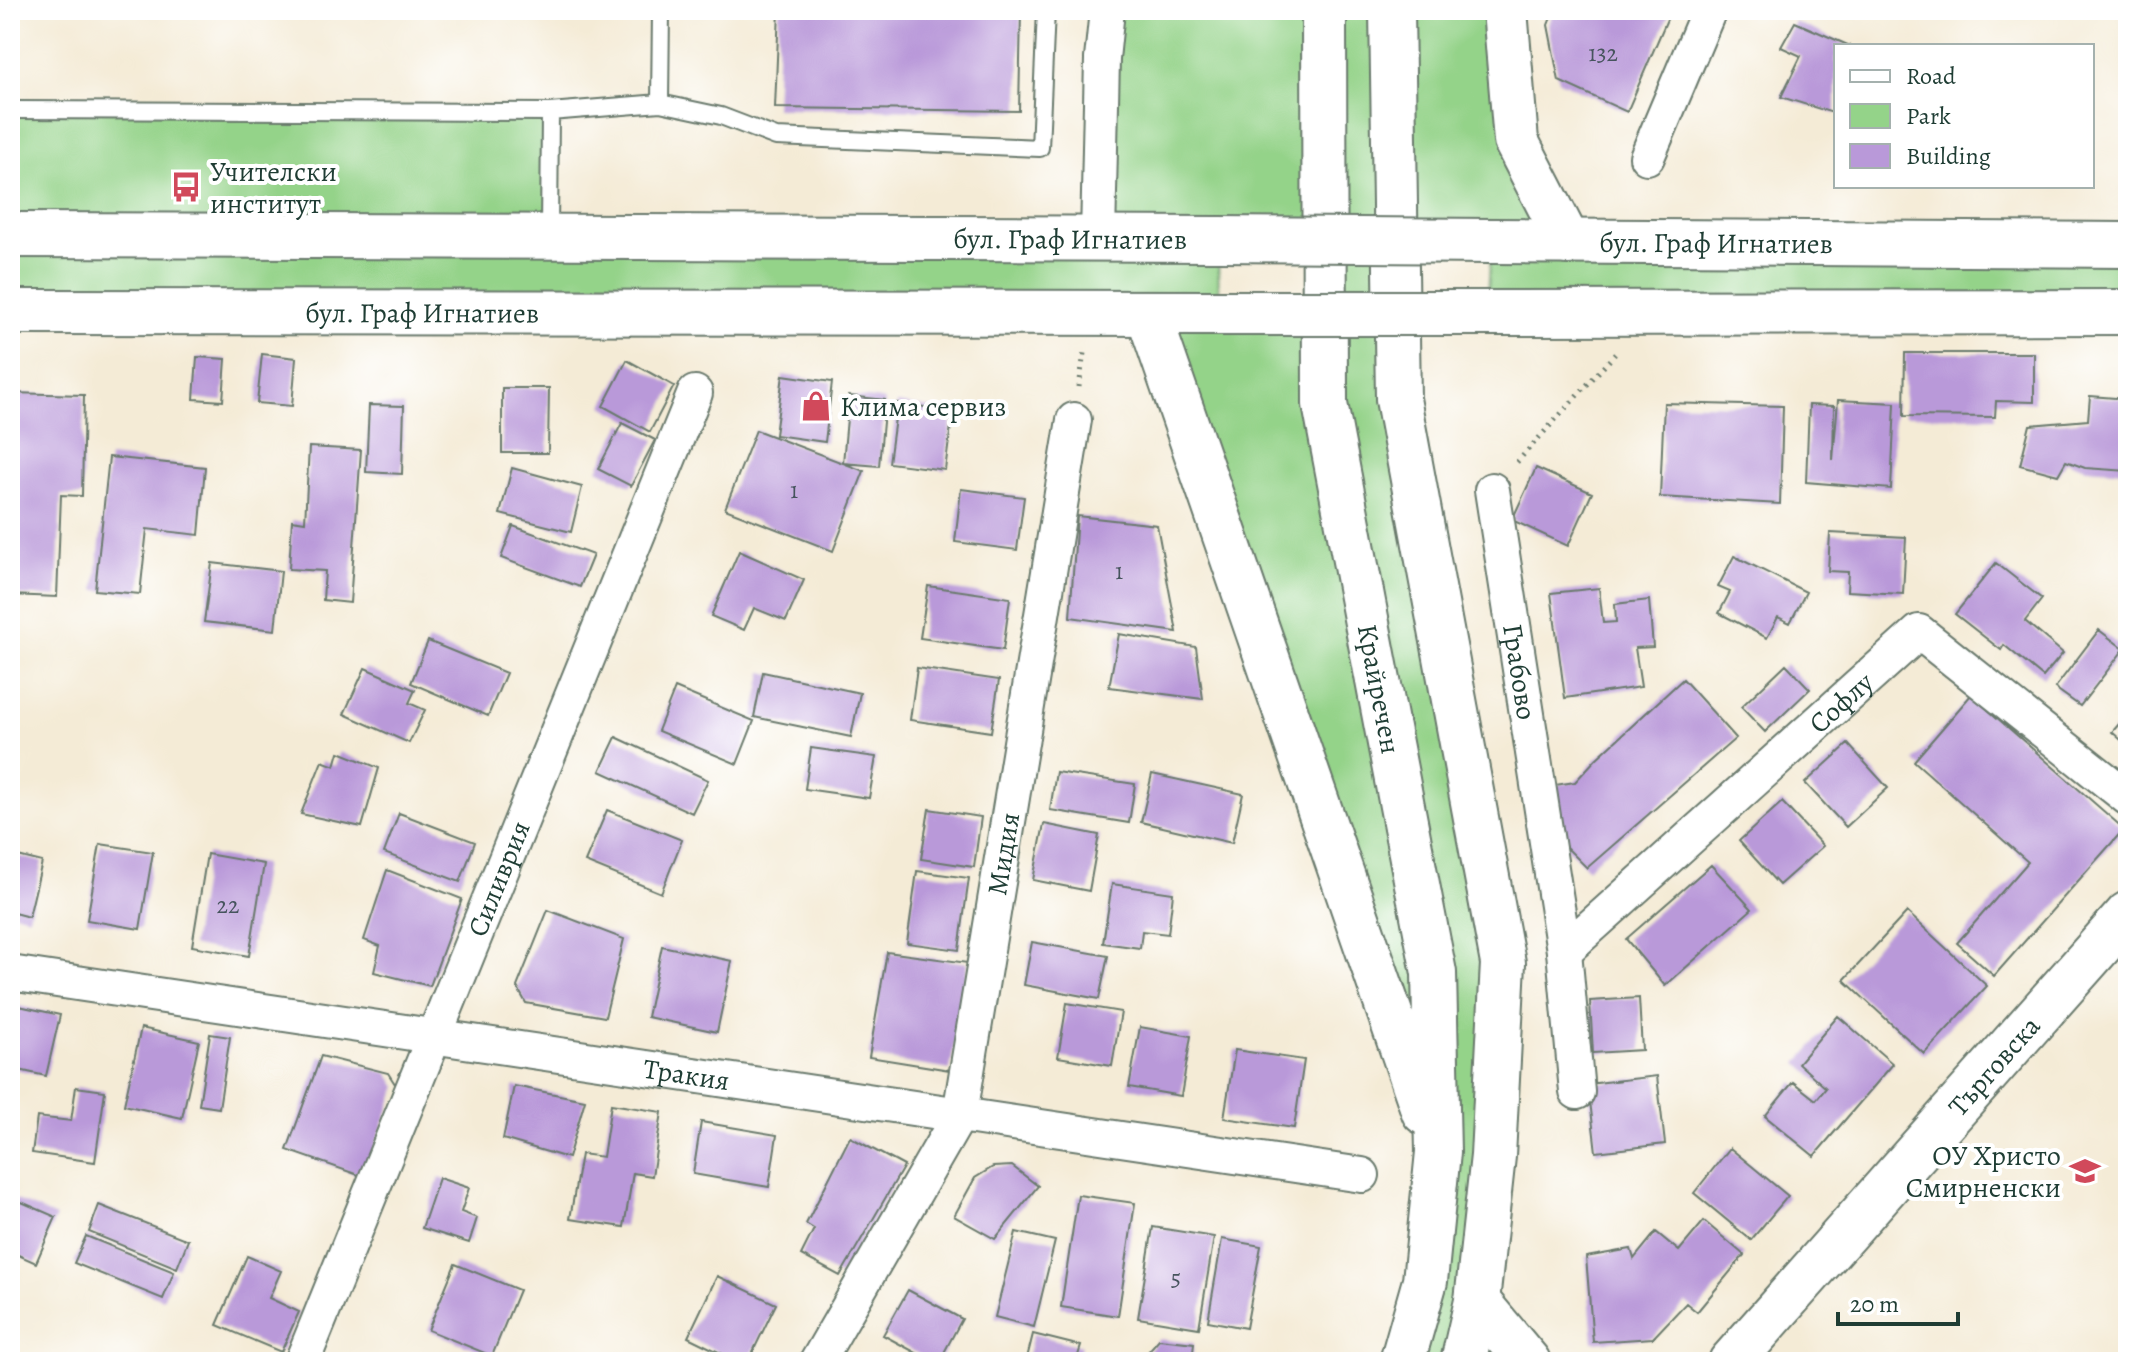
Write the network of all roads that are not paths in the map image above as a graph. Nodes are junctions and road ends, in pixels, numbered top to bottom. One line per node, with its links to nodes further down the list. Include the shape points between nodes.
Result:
1 (661, 10): 8 (lane)
2 (1046, 10): 8 (lane, via 1040,148 776,137 721,116)
3 (1107, 10): 14 (street)
4 (1324, 10): 30 (main road, Крайречен, via 1325,404 1434,973)
5 (1392, 10): 32 (main road, via 1398,399 1503,963 1493,1156)
6 (1505, 10): 15 (main road, via 1516,141)
7 (1709, 10): 11 (street)
8 (660, 103): 10 (lane)
9 (10, 110): 10 (lane)
10 (550, 112): 13 (lane)
11 (1647, 157)
12 (10, 235): 13 (main road, бул. Граф Игнатиев)
13 (549, 237): 14 (main road, бул. Граф Игнатиев)
14 (1098, 237): 15 (main road, бул. Граф Игнатиев, bridge)
15 (1568, 242): 16 (main road, бул. Граф Игнатиев)
16 (2128, 245)
17 (10, 312): 19 (main road, бул. Граф Игнатиев)
18 (2128, 312): 19 (main road, бул. Граф Игнатиев, bridge)
19 (1148, 313): 30 (main road)
20 (695, 393): 27 (street, Силиврия)
21 (1074, 420): 29 (street, Мидия)
22 (1492, 490): 25 (street, Грабово)
23 (2128, 798): 25 (street, Софлу, via 1919,632)
24 (2128, 914): 38 (main road, Търговска)
25 (1564, 951): 28 (street, Грабово)
26 (10, 973): 27 (street, Тракия)
27 (434, 1036): 29 (street, Тракия); 33 (street, Силиврия)
28 (1577, 1092)
29 (960, 1114): 31 (street, Тракия); 34 (street, Мидия)
30 (1438, 1152): 35 (main road, Крайречен, via 1425,1281)
31 (1362, 1175)
32 (1477, 1301): 36 (main road); 37 (main road)
33 (302, 1362)
34 (817, 1362)
35 (1402, 1362)
36 (1463, 1362)
37 (1528, 1362)
38 (1731, 1362)

